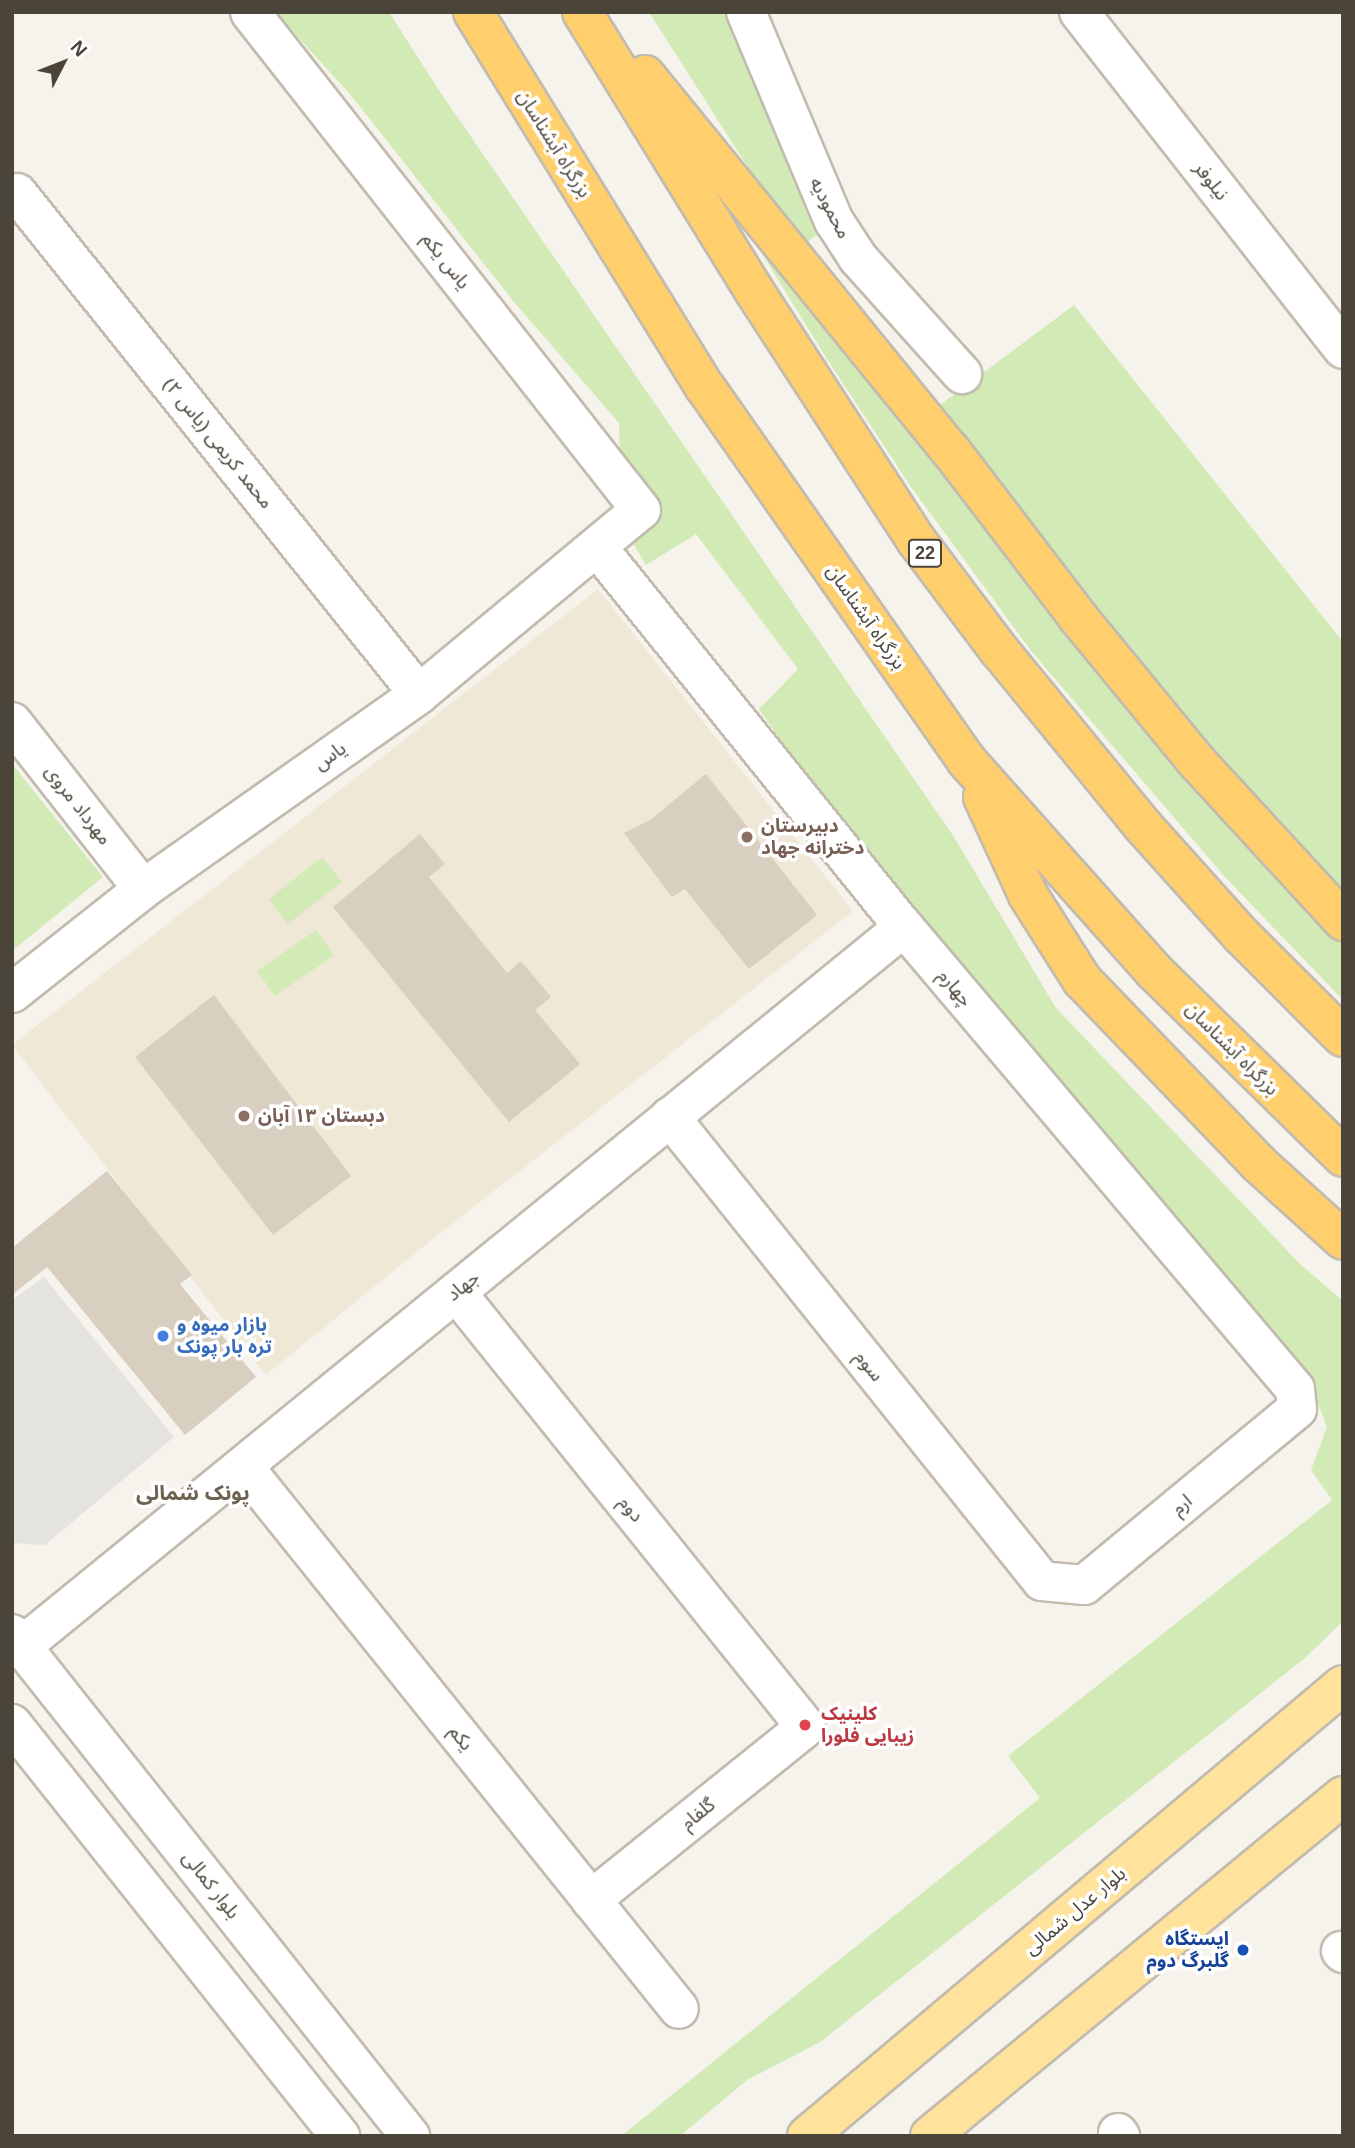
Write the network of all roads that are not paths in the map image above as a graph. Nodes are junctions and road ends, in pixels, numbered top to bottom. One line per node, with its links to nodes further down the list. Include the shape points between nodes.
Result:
1 (250, 12): 12 (street, یاس یکم)
2 (461, 12): 8 (main road)
3 (473, 12): 8 (highway, بزرگراه آبشناسان)
4 (582, 12): 21 (highway, 22, via 753,289 916,540 1144,827 1241,935)
5 (594, 12): 18 (highway, via 951,451 1196,762)
6 (746, 12): 11 (street, محمودیه, via 834,220 858,258)
7 (1079, 12): 10 (street, نیلوفر)
8 (498, 55): 16 (highway, بزرگراه آبشناسان, via 705,387)
9 (17, 193): 14 (street, محمد کریمی (یاس ۲))
10 (1343, 349)
11 (962, 374)
12 (641, 510): 13 (street, یاس)
13 (597, 547): 14 (street, یاس); 19 (street, چهارم)
14 (419, 694): 17 (street, یاس)
15 (12, 722): 17 (street, مهرداد مروی)
16 (966, 760): 23 (highway, بزرگراه آبشناسان, via 1154,971); 24 (highway, via 1028,895 1082,980 1259,1164)
17 (144, 889): 20 (street, یاس)
18 (1343, 921)
19 (904, 927): 22 (street, جهاد); 26 (street, چهارم, via 1295,1389 1297,1409)
20 (12, 993)
21 (1343, 1037)
22 (670, 1117): 25 (street, جهاد); 28 (street, سوم, via 1042,1581)
23 (1343, 1157)
24 (1343, 1240)
25 (456, 1292): 27 (street, جهاد); 32 (street, دوم)
26 (1281, 1425): 28 (street, ارم)
27 (243, 1466): 29 (street, جهاد); 34 (street, یکم)
28 (1084, 1585)
29 (17, 1640): 37 (street, بلوار کمالی)
30 (1343, 1685): 38 (main road, بلوار عدل شمالی)
31 (12, 1724): 36 (street)
32 (806, 1727): 34 (street, گلفام)
33 (1343, 1796): 39 (main road)
34 (591, 1900): 35 (street, یکم)
35 (678, 2009)
36 (340, 2136)
37 (410, 2136)
38 (807, 2136)
39 (930, 2136)

